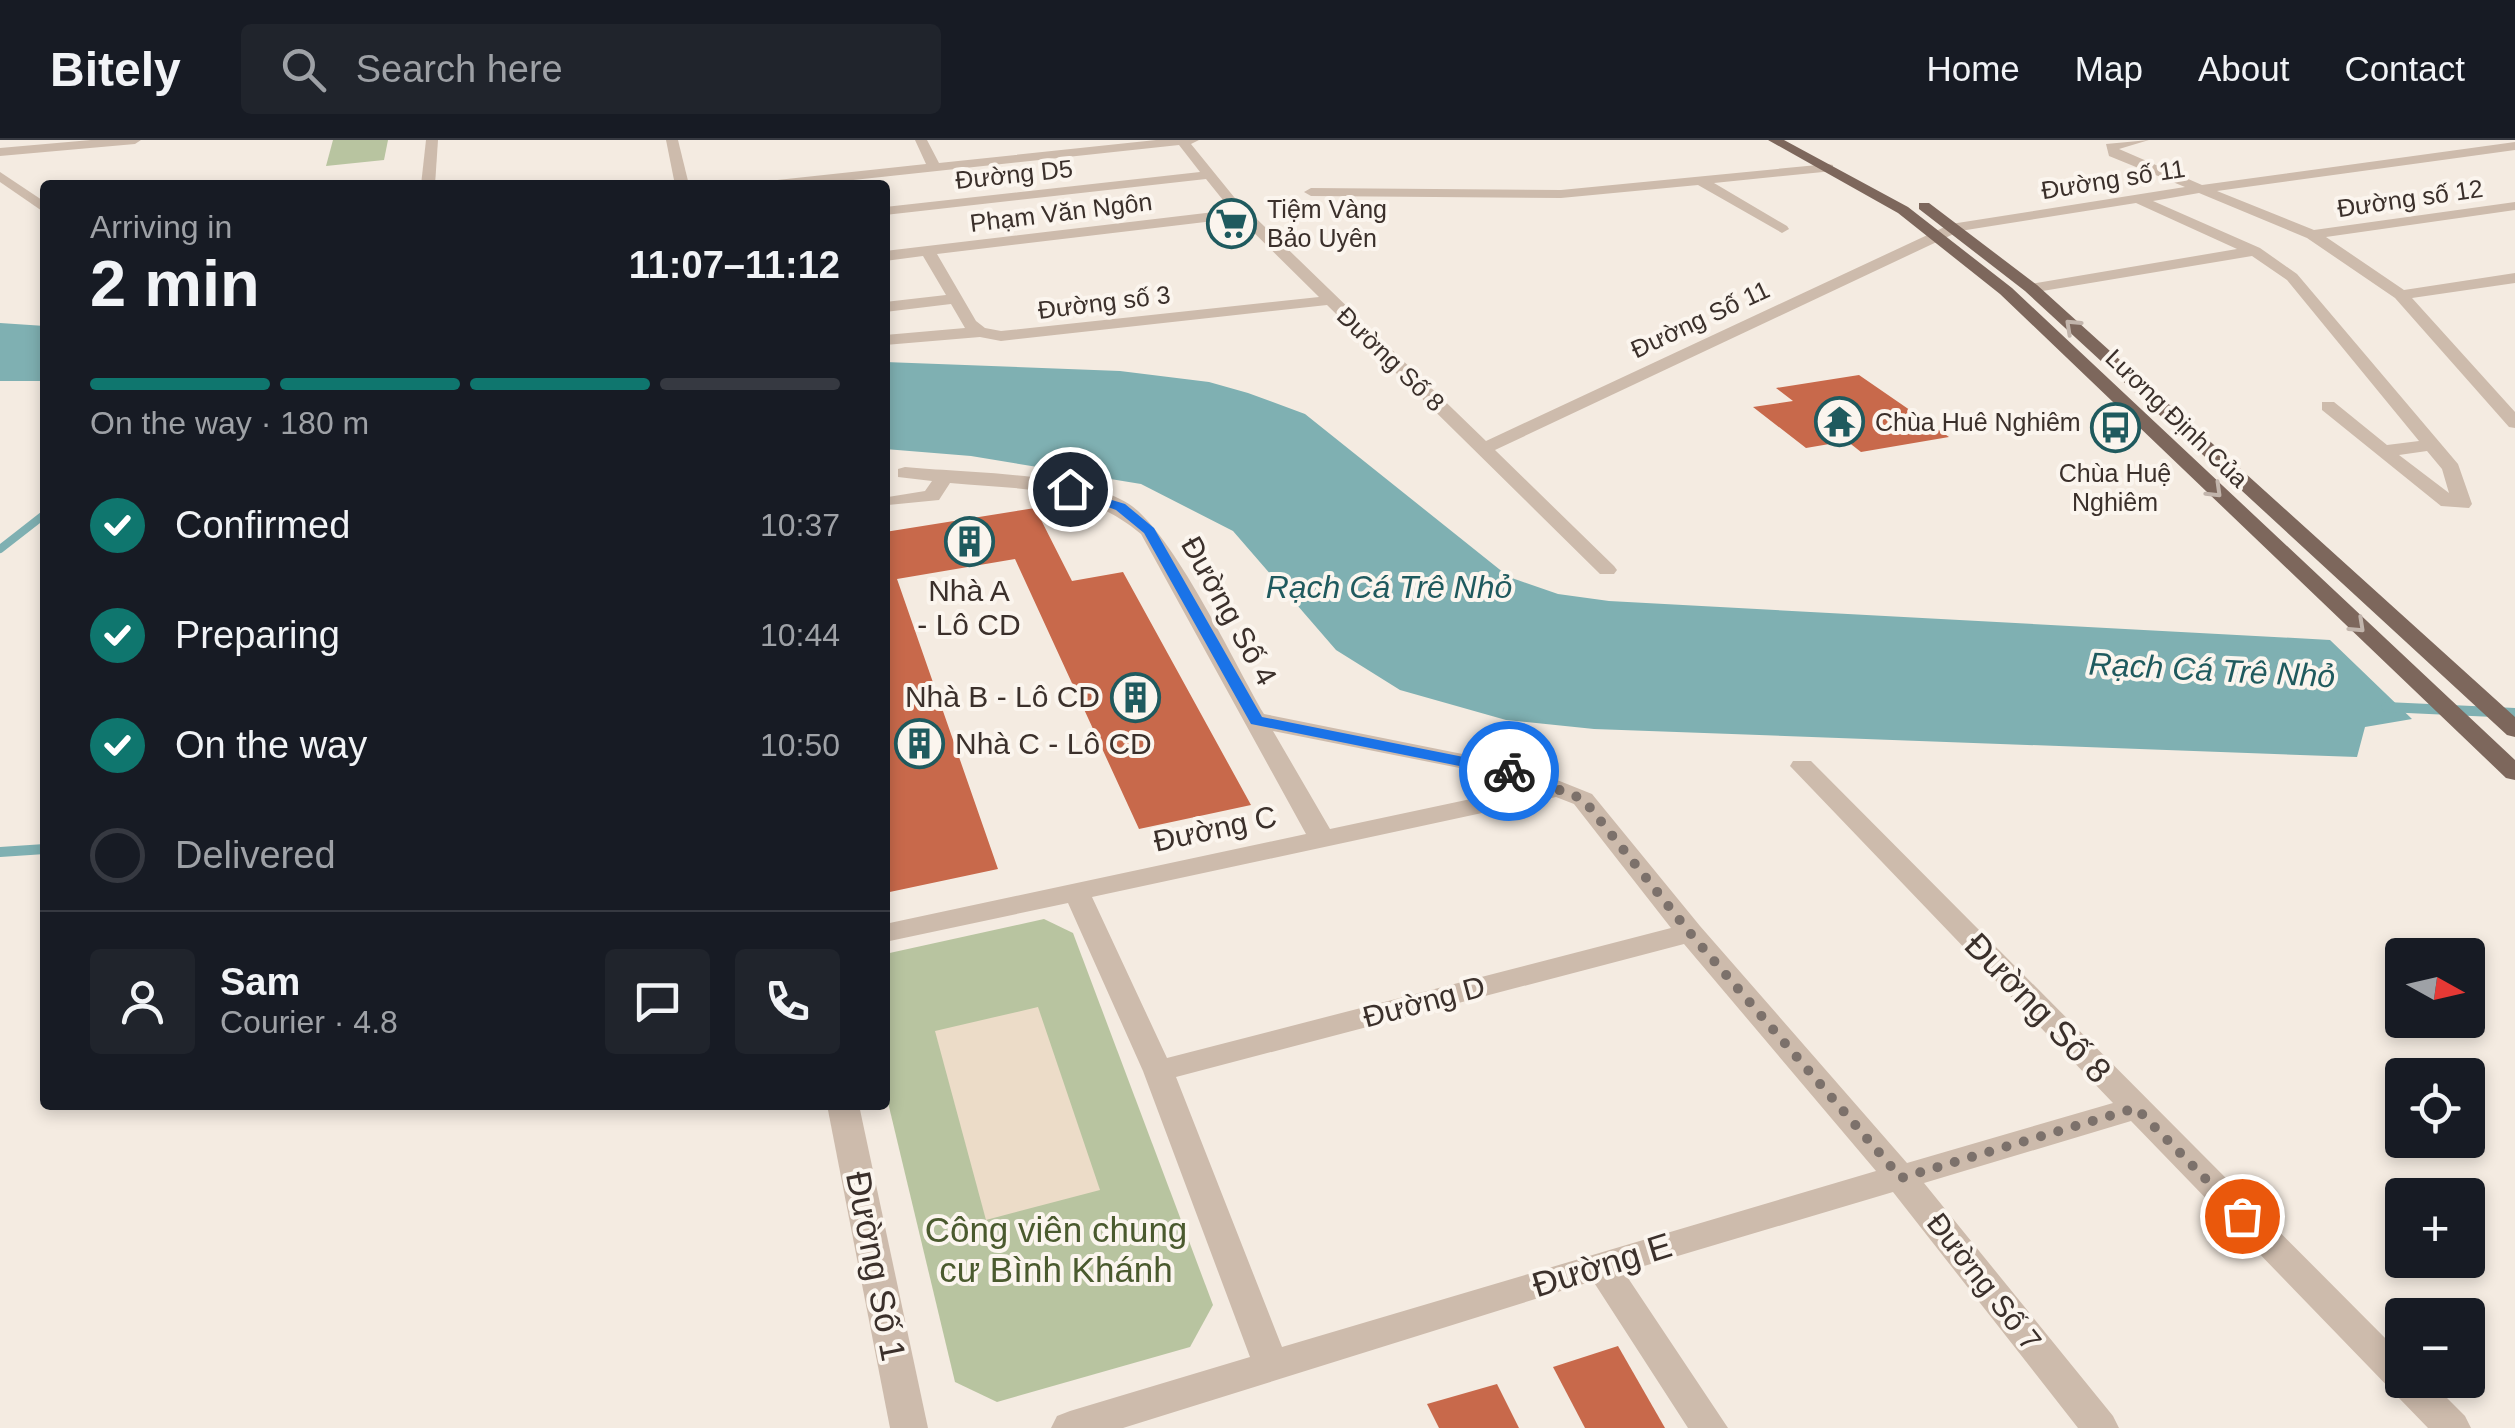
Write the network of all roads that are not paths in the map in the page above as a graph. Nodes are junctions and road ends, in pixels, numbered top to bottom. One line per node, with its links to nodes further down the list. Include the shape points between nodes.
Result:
1 (135, 140): 11 (street)
2 (432, 140): 16 (street)
3 (672, 140): 17 (street)
4 (920, 140): 12 (street)
5 (1193, 140): 9 (street)
6 (1774, 140): 13 (main road, Lương Định Của)
7 (1801, 140): 27 (main road, Lương Định Của)
8 (2143, 140): 20 (street, via 2111,147)
9 (1182, 141): 12 (street); 14 (street, Đường Số 8)
10 (2515, 146): 20 (street, Đường số 11)
11 (0, 152)
12 (934, 167): 18 (street)
13 (1828, 168): 19 (street); 29 (main road, Lương Định Của)
14 (1208, 175): 25 (street, Đường D5); 26 (street, Đường Số 8)
15 (0, 176): 23 (street)
16 (428, 180)
17 (681, 180)
18 (814, 180)
19 (1704, 183): 21 (street, via 1562,194); 28 (street)
20 (2198, 188): 22 (street, Đường số 11); 30 (street)
21 (1311, 192)
22 (2134, 198): 27 (street, Đường số 11); 32 (street)
23 (40, 205)
24 (2515, 206): 30 (street, Đường số 12)
25 (890, 210)
26 (1243, 214): 31 (street, Phạm Văn Ngôn); 38 (street, Đường Số 8)
27 (1956, 227): 29 (street, Đường số 11); 35 (main road, Lương Định Của)
28 (1782, 229)
29 (1938, 235): 45 (street, Đường Số 11); 54 (main road, Lương Định Của, one-way to 54, via 2006,291)
30 (2312, 235): 36 (street)
31 (928, 251): 33 (street, Phạm Văn Ngôn); 37 (street)
32 (2255, 251): 35 (street); 44 (street, via 2292,278)
33 (890, 255)
34 (2515, 278): 36 (street)
35 (2030, 288): 52 (main road, Lương Định Của, one-way to 35)
36 (2401, 295): 43 (street)
37 (956, 299): 39 (street); 40 (street)
38 (1331, 300): 40 (street, Đường số 3, via 1028,336); 45 (street, Đường Số 8)
39 (890, 306)
40 (980, 332): 41 (street, Đường số 3)
41 (890, 340)
42 (2328, 406): 46 (street)
43 (2515, 423)
44 (2431, 445): 46 (street); 46 (street, via 2451,468 2462,504 2448,502)
45 (1483, 448): 50 (street, Đường Số 8)
46 (2383, 452)
47 (906, 473): 48 (street, Đường Số 4)
48 (944, 476): 49 (street, via 932,496); 51 (street, Đường Số 4, via 1070,489 1120,507 1150,531)
49 (895, 501)
50 (1606, 570)
51 (1256, 720): 55 (street, Đường Số 7, via 1522,773); 56 (street, Đường Số 4)
52 (2515, 730)
53 (1802, 766): 61 (street, Đường Số 8)
54 (2515, 773)
55 (1560, 788): 56 (street, Đường C); 59 (street, Đường Số 7, via 1583,799)
56 (1322, 839): 57 (street, Đường C)
57 (1077, 893): 58 (street, Đường C); 60 (street)
58 (890, 932)
59 (1690, 933): 60 (street, Đường D); 63 (street, Đường Số 7)
60 (1158, 1072): 66 (street)
61 (2136, 1108): 63 (street, Đường E); 65 (street, Đường Số 8)
62 (844, 1110): 68 (street, Đường Số 1)
63 (1901, 1178): 64 (street, Đường E); 71 (street, Đường Số 7)
64 (1601, 1265): 66 (street, Đường E); 70 (street)
65 (2385, 1360)
66 (1271, 1366): 69 (street, Đường E)
67 (2423, 1398): 72 (street, Đường Số 8)
68 (909, 1428)
69 (1070, 1428)
70 (1709, 1428)
71 (2100, 1428)
72 (2452, 1428)

